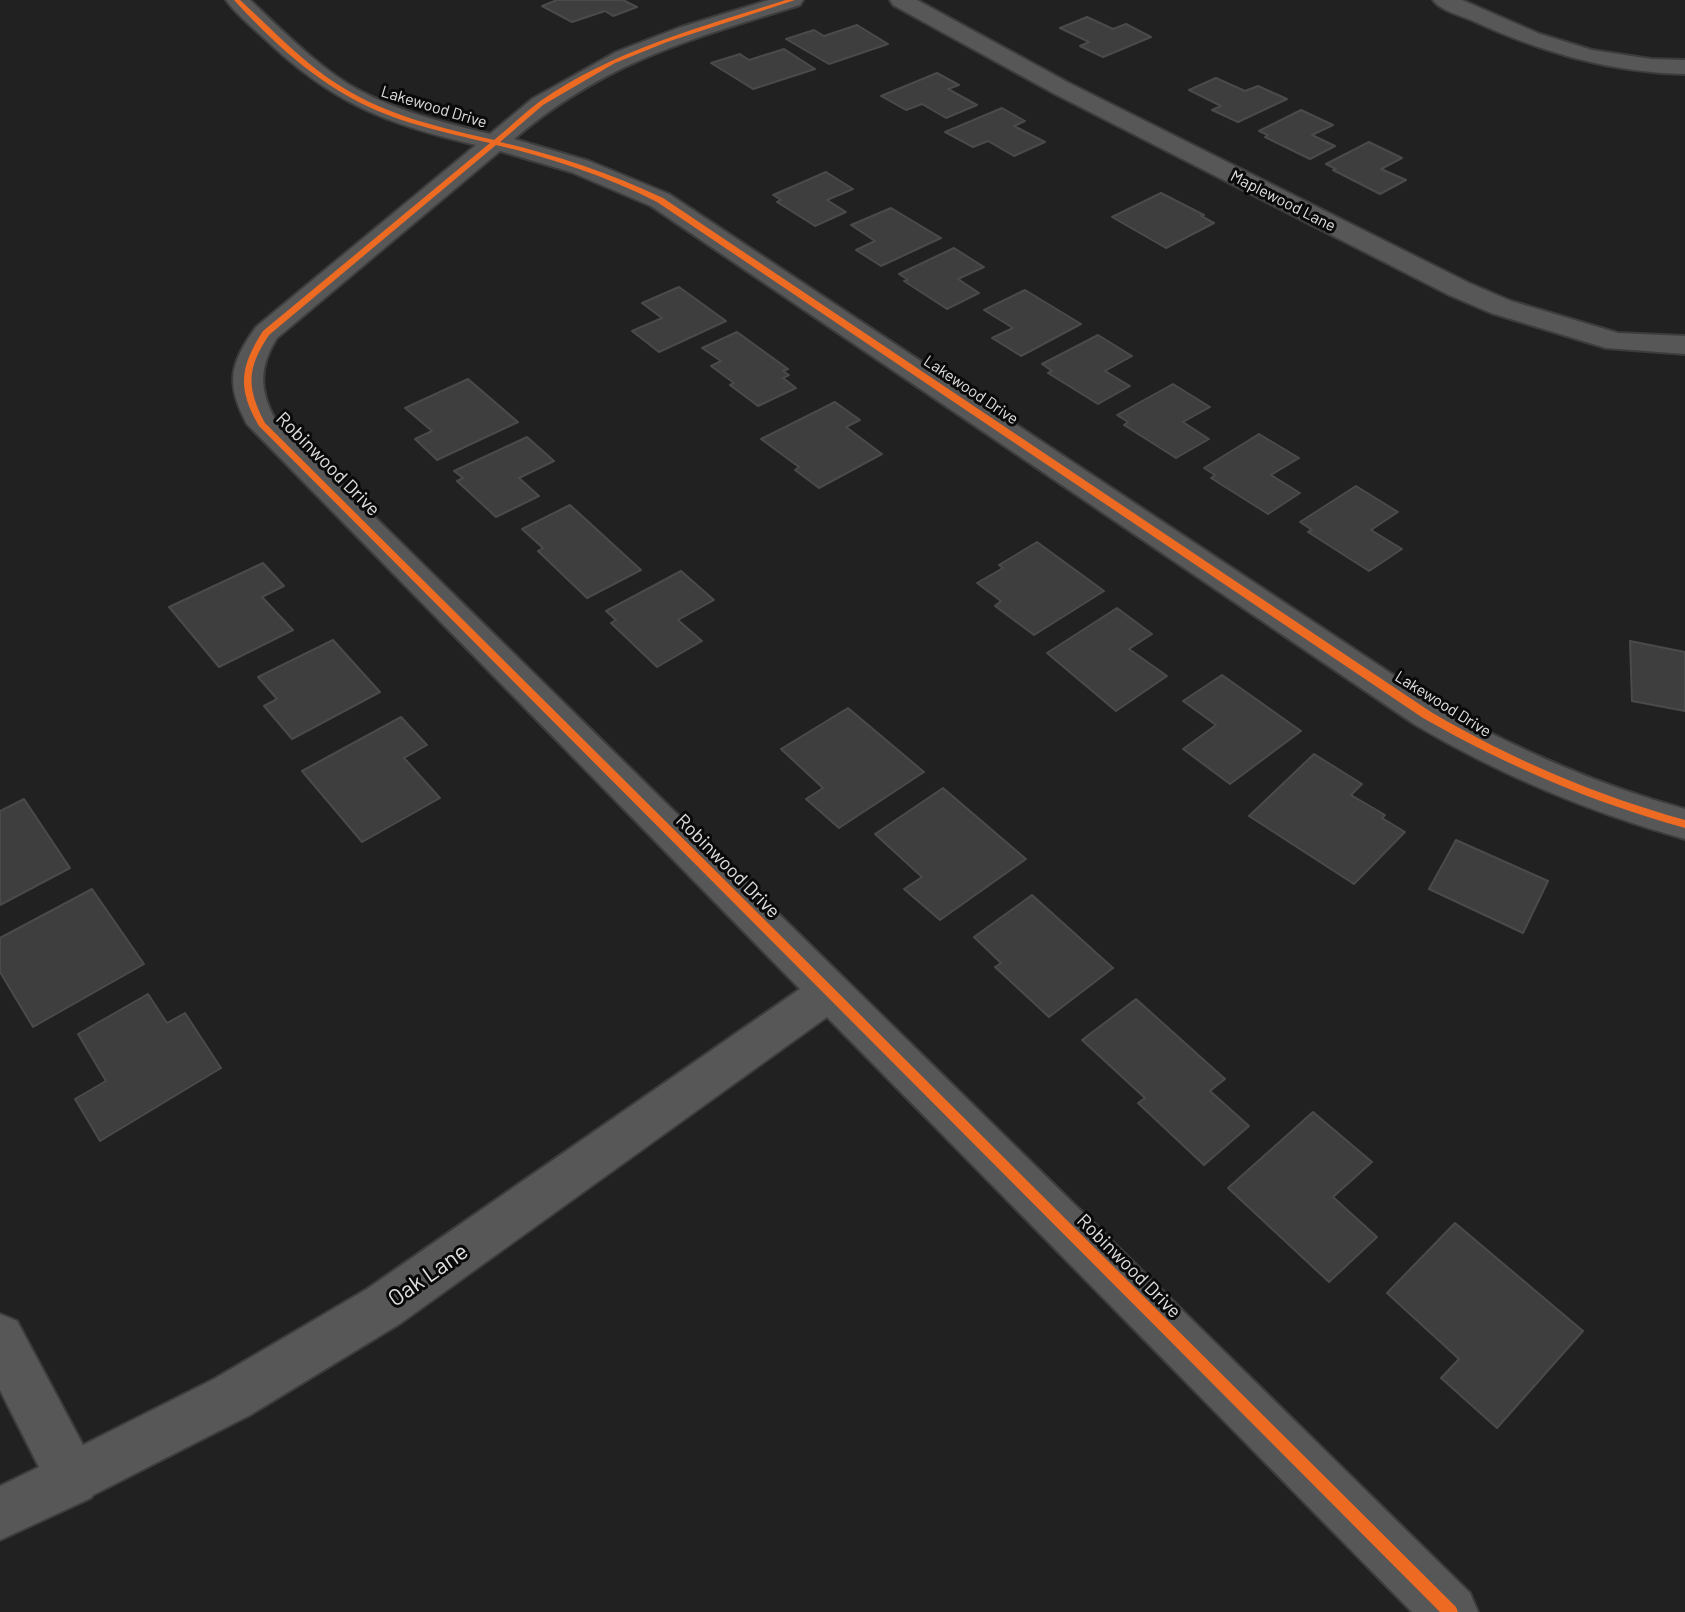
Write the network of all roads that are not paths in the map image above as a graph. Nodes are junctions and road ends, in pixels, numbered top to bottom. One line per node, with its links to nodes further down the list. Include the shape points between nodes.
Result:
1 (237, 0): 6 (street, Lakewood Drive, via 310,69 358,99 419,122)
2 (792, 0): 6 (street, Robinwood Drive, via 686,33 587,75)
3 (901, 0): 7 (street, Maplewood Lane, via 1061,88 1459,289 1541,321 1616,342)
4 (1444, 0): 5 (street, via 1579,56 1629,65)
5 (1685, 67)
6 (494, 142): 8 (street, Lakewood Drive, via 596,171 660,200 1472,742 1591,796); 9 (street, Robinwood Drive, via 267,333 252,355 245,382 249,402 272,433)
7 (1685, 345)
8 (1685, 824)
9 (829, 992): 11 (street, Oak Lane, via 384,1306 232,1397); 13 (street, Robinwood Drive)
10 (0, 1338): 11 (street)
11 (73, 1480): 12 (street, Oak Lane)
12 (0, 1514)
13 (1451, 1612)

